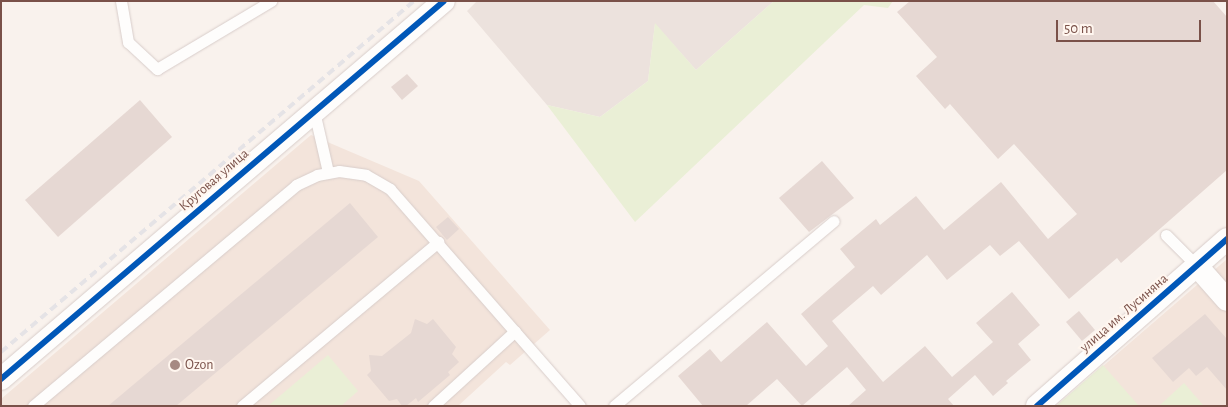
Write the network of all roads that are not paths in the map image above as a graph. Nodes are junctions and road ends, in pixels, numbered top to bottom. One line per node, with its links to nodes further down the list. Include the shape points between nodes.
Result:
1 (121, 1): 2 (lane, via 128,42 157,69)
2 (271, 1)
3 (444, 1): 4 (street, Круговая улица)
4 (314, 111): 5 (lane); 13 (street, Круговая улица)
5 (328, 172): 9 (lane, via 353,172 379,181 400,199); 14 (lane, via 296,185)
6 (834, 221): 18 (lane)
7 (1166, 235): 10 (lane)
8 (1227, 239): 10 (street, улица им. Лусиняна)
9 (438, 242): 12 (lane); 15 (lane)
10 (1197, 266): 11 (street); 19 (street, улица им. Лусиняна)
11 (1227, 300)
12 (515, 331): 16 (lane); 17 (lane)
13 (1, 379)
14 (34, 406)
15 (242, 406)
16 (433, 406)
17 (580, 406)
18 (614, 406)
19 (1037, 406)

